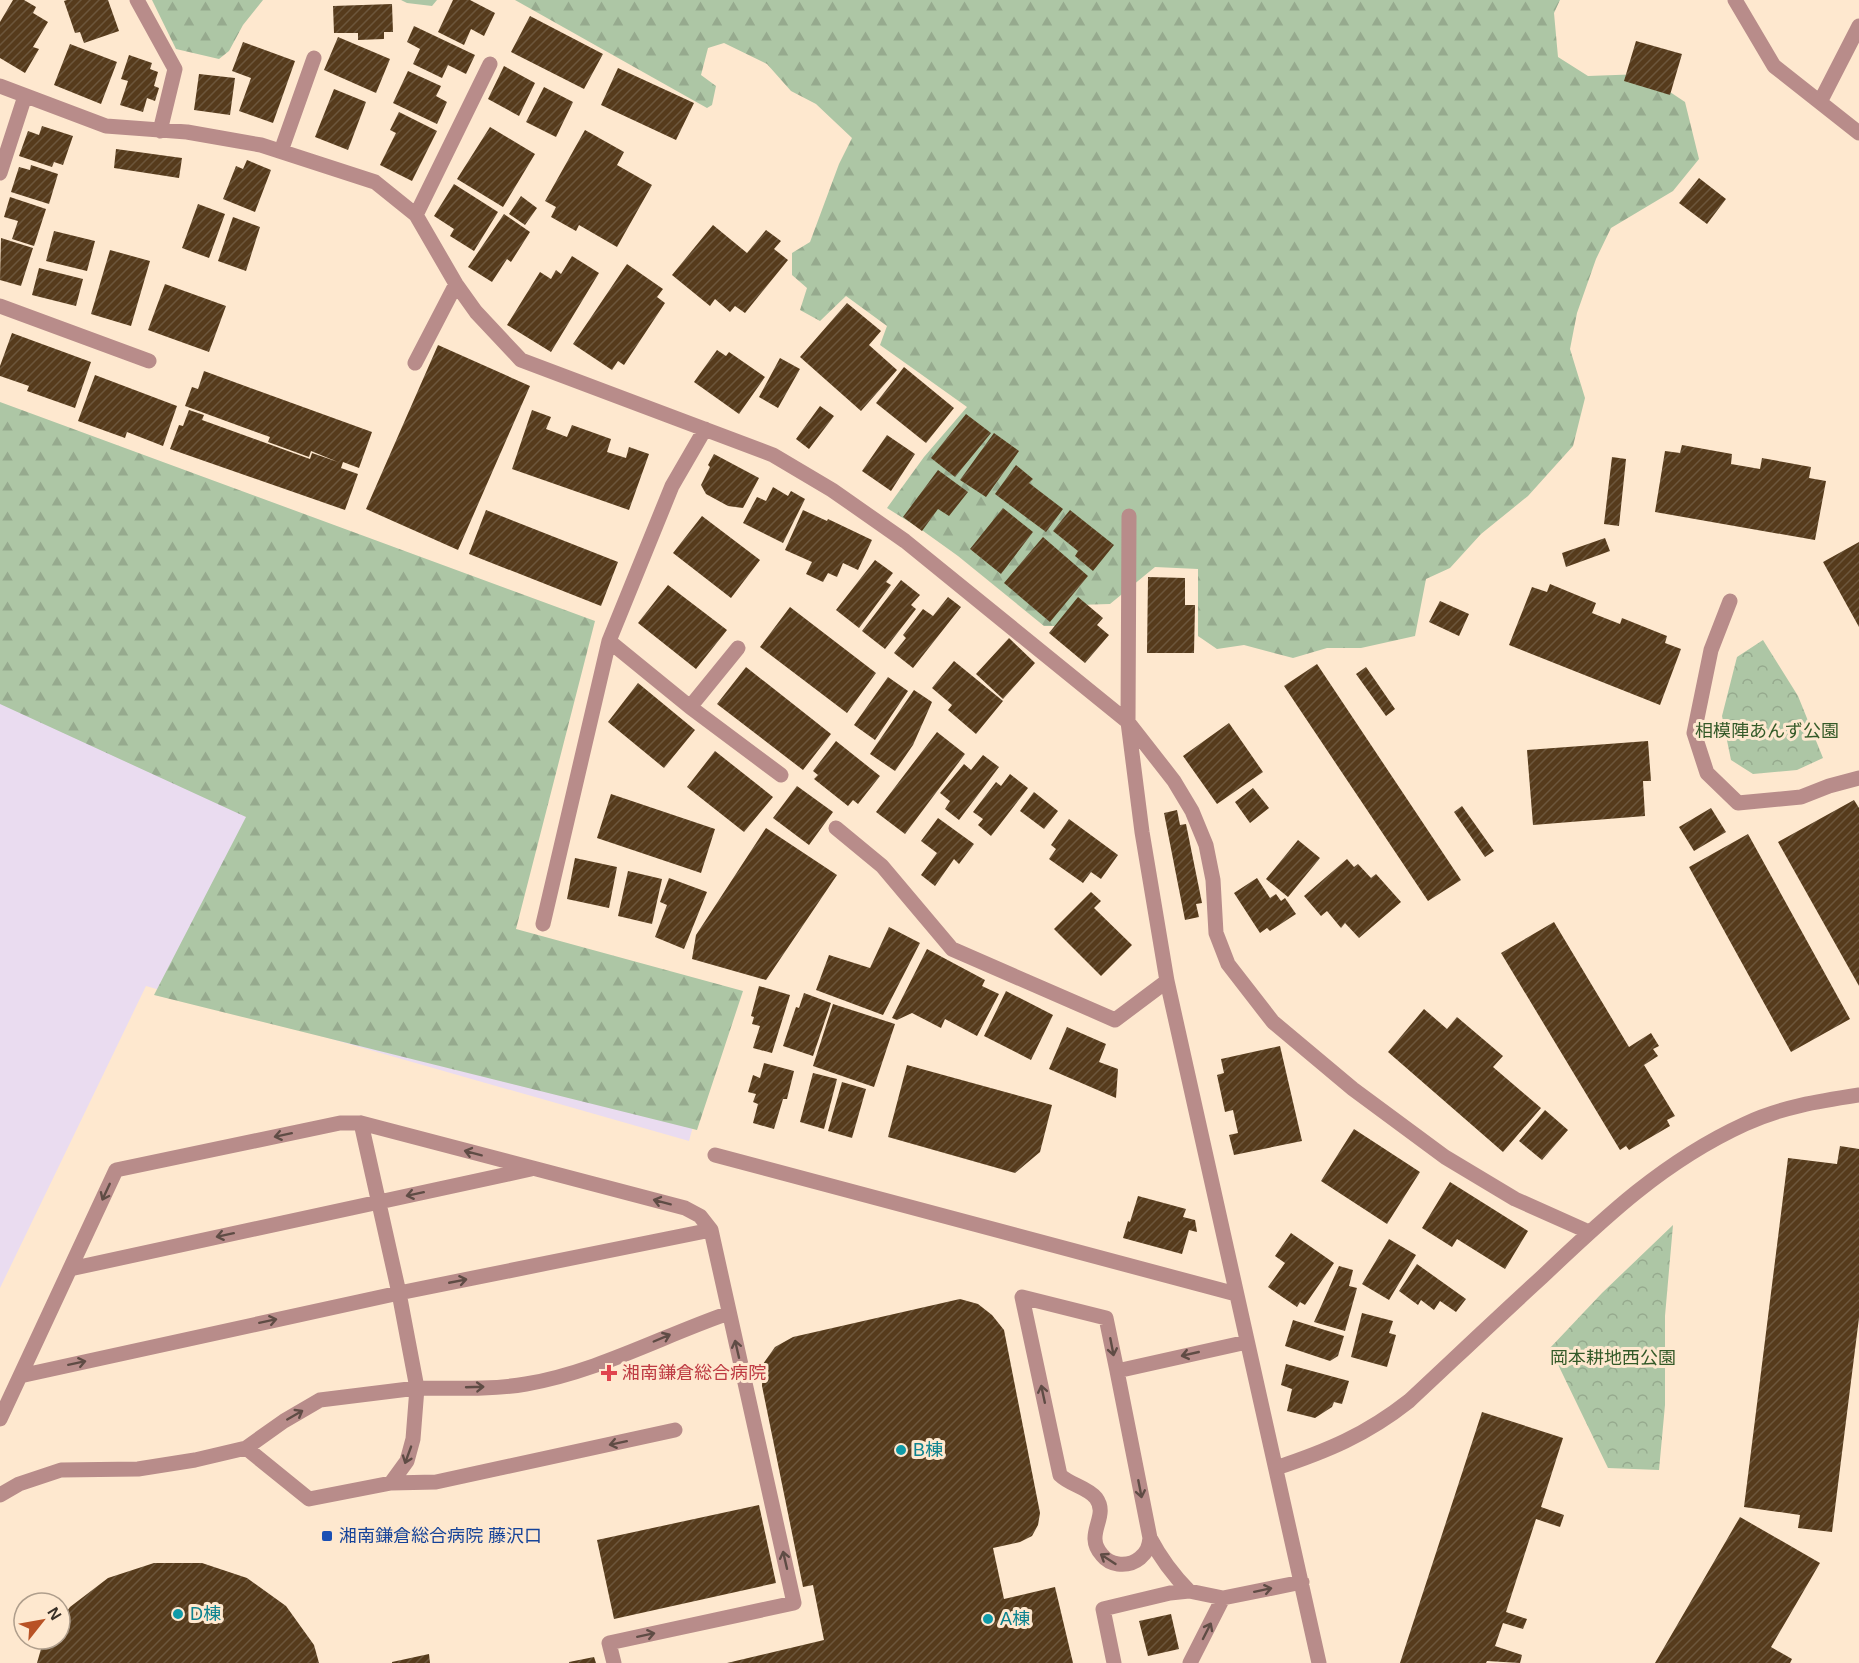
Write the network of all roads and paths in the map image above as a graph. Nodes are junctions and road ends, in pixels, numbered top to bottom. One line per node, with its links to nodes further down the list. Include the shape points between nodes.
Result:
1 (137, 0): 9 (street, via 175,69)
2 (1735, 0): 8 (street, via 1774,66)
3 (1859, 26): 8 (street)
4 (314, 58): 11 (street)
5 (490, 64): 13 (street)
6 (0, 86): 7 (street)
7 (25, 96): 9 (street, via 106,126); 12 (street)
8 (1820, 102): 10 (street)
9 (160, 130): 11 (street)
10 (1859, 133)
11 (281, 151): 13 (street, via 375,182)
12 (0, 173)
13 (416, 215): 14 (street)
14 (456, 284): 17 (street); 18 (street, via 521,360)
15 (0, 306): 16 (street)
16 (149, 361)
17 (415, 363)
18 (705, 429): 21 (street, via 672,486); 24 (street, via 773,456 832,490 905,542)
19 (1129, 516): 24 (street)
20 (1730, 601): 26 (street, via 1711,650 1694,733 1707,773 1738,802 1801,797)
21 (609, 641): 23 (street); 28 (street)
22 (738, 648): 23 (street)
23 (690, 707): 25 (street)
24 (1128, 722): 29 (street); 36 (street, via 1192,811 1206,845 1213,880 1216,933 1228,964 1273,1022 1353,1089 1445,1157 1515,1199)
25 (781, 775)
26 (1859, 778)
27 (836, 828): 29 (street, via 882,866 952,949 1115,1020)
28 (543, 924)
29 (1167, 981): 39 (street)
30 (1859, 1095): 36 (street, via 1801,1104 1746,1124 1653,1178)
31 (361, 1123): 33 (street, one-way to 31); 34 (street); 37 (street, one-way to 37, via 340,1123 116,1170)
32 (715, 1155): 39 (street)
33 (534, 1168): 34 (street, one-way to 34); 35 (street, one-way to 33, via 699,1215 686,1208)
34 (378, 1202): 37 (street, one-way to 37); 38 (street)
35 (711, 1230): 38 (street, one-way to 35); 40 (street)
36 (1590, 1232): 48 (street, via 1383,1421 1324,1452)
37 (70, 1269): 43 (street)
38 (399, 1293): 43 (street, one-way to 38); 44 (street)
39 (1236, 1294): 41 (street)
40 (729, 1313): 44 (street, one-way to 40, via 527,1384 590,1367); 55 (street, one-way to 40, via 609,1643 794,1603)
41 (1247, 1342): 42 (street, one-way to 42); 48 (street)
42 (1117, 1371): 51 (street, one-way to 51); 51 (street, one-way to 42, via 1143,1555 1126,1564 1107,1561 1095,1546 1101,1508 1095,1496 1060,1475 1022,1297 1106,1318)
43 (20, 1376): 45 (street)
44 (417, 1388): 47 (street, one-way to 44, via 320,1400); 49 (street, one-way to 49, via 407,1461)
45 (0, 1419)
46 (675, 1431): 49 (street, one-way to 49, via 436,1482)
47 (246, 1448): 49 (street, via 309,1499); 50 (street, via 138,1469 61,1470)
48 (1276, 1468): 52 (street)
49 (390, 1483)
50 (0, 1495)
51 (1150, 1538): 53 (street, via 1166,1567)
52 (1302, 1582): 54 (street, one-way to 52); 58 (street)
53 (1189, 1591): 54 (street); 56 (street, via 1102,1610)
54 (1224, 1598): 57 (street, one-way to 54)
55 (614, 1663)
56 (1114, 1663)
57 (1190, 1663)
58 (1319, 1663)

